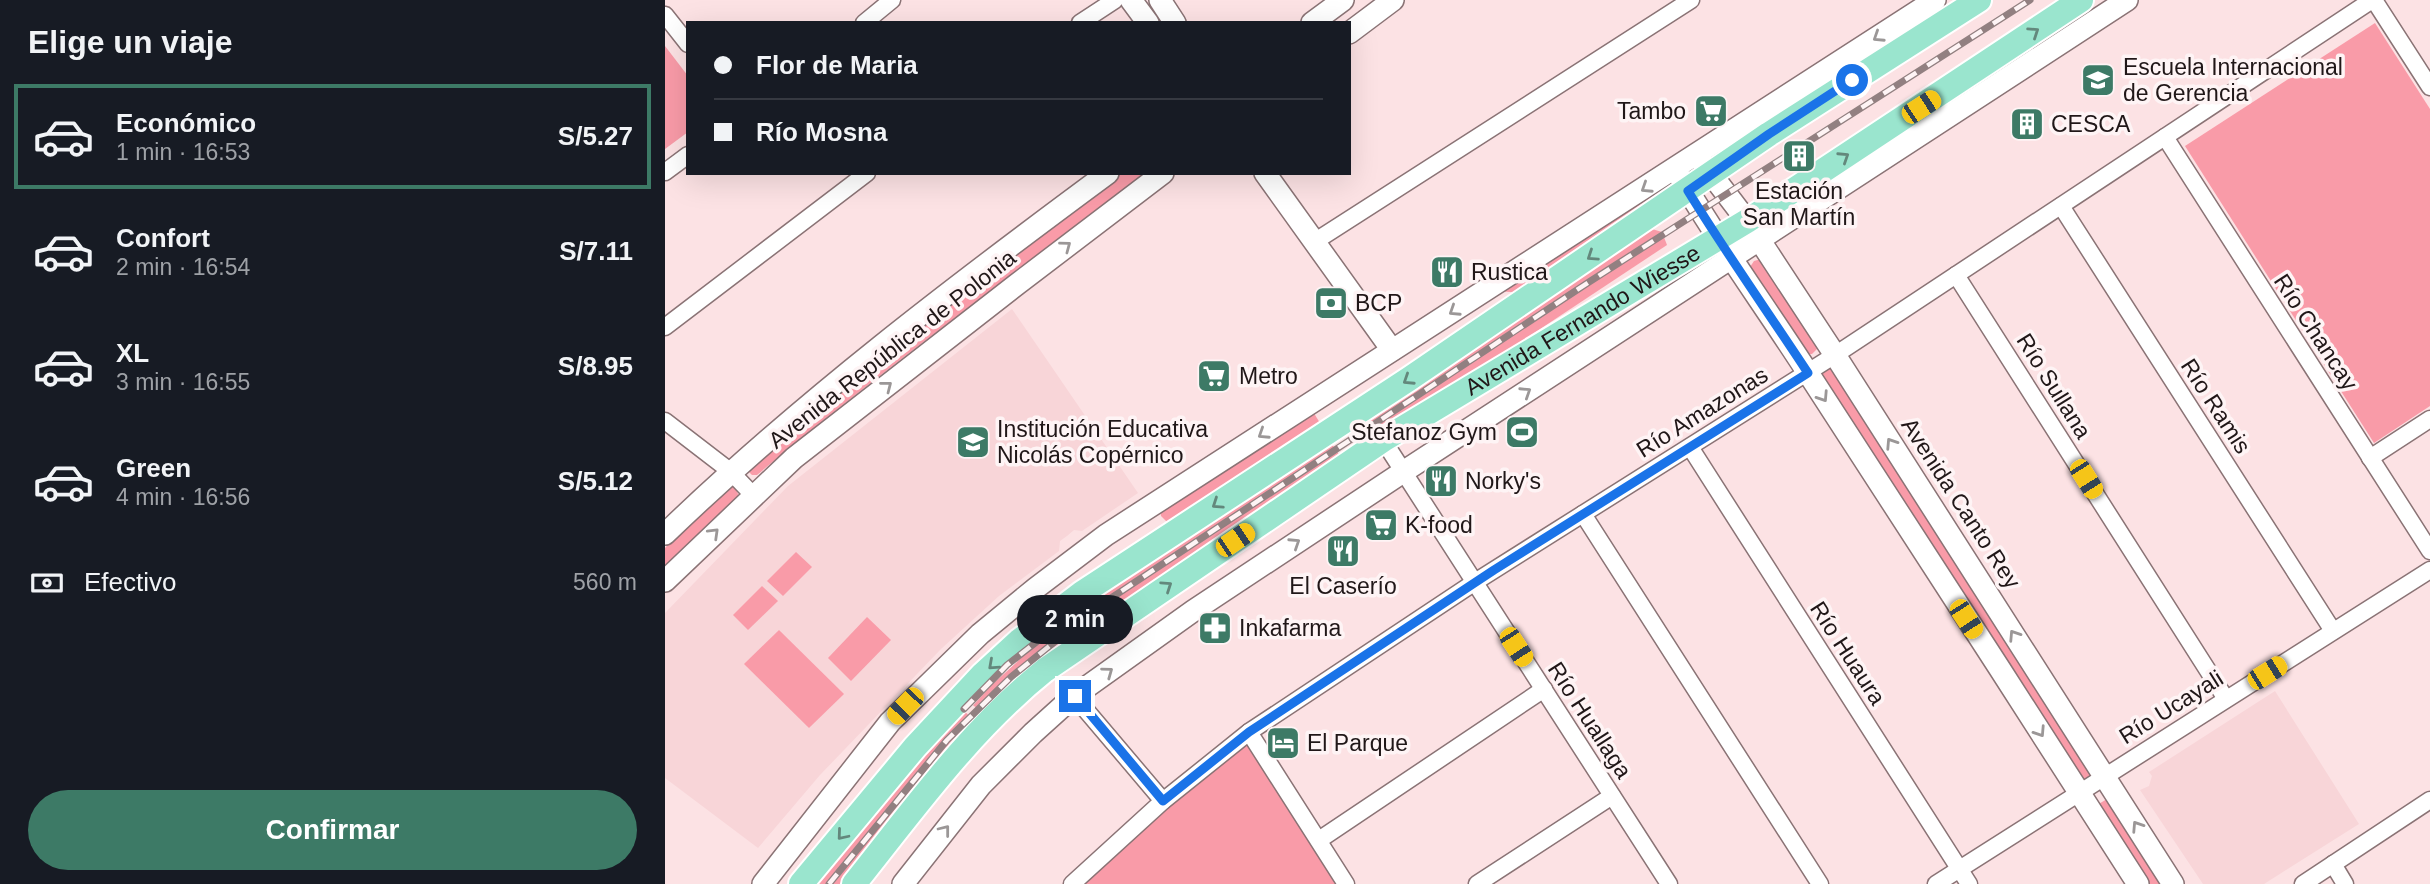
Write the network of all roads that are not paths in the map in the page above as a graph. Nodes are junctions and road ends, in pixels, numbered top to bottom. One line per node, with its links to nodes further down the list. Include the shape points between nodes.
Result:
1 (672, 0): 14 (street)
2 (892, 0): 16 (street)
3 (1115, 0): 17 (street)
4 (1131, 0): 18 (main road)
5 (1160, 0): 19 (main road)
6 (1343, 0): 20 (main road)
7 (1393, 0): 21 (main road)
8 (1691, 0): 36 (street)
9 (1935, 0): 26 (main road, Avenida Fernando Wiesse, one-way to 26)
10 (1979, 0): 26 (main road, Avenida Fernando Wiesse, via 1769,134)
11 (2081, 0): 35 (main road, Avenida Fernando Wiesse, one-way to 11)
12 (2127, 0): 35 (main road, Avenida Fernando Wiesse)
13 (2373, 0): 23 (street); 24 (street, Río Amazonas)
14 (665, 5)
15 (665, 15): 22 (street)
16 (866, 21)
17 (1083, 21)
18 (1147, 21)
19 (1174, 21)
20 (1315, 21)
21 (1351, 32)
22 (686, 41)
23 (2430, 87)
24 (2165, 137): 34 (street, Río Amazonas); 47 (street, Río Chancay)
25 (686, 156): 28 (street)
26 (1704, 164): 27 (main road, Avenida Fernando Wiesse); 33 (main road, Avenida Fernando Wiesse); 35 (main road, Avenida Canto Rey)
27 (1675, 169): 33 (main road); 40 (main road, Avenida Fernando Wiesse, one-way to 40)
28 (665, 172)
29 (864, 175): 39 (street)
30 (1105, 175): 48 (main road, Avenida República de Polonia, via 993,258)
31 (1160, 175): 50 (main road, Avenida República de Polonia, one-way to 31, via 815,441)
32 (1266, 175): 36 (main road)
33 (1688, 191): 37 (main road); 71 (main road, Avenida Fernando Wiesse, one-way to 71, via 1082,593 1019,641 943,716)
34 (2061, 206): 38 (street, Río Amazonas); 57 (street, Río Ramis)
35 (1753, 230): 37 (main road, Avenida Fernando Wiesse); 41 (main road, Avenida Canto Rey)
36 (1314, 242): 40 (main road)
37 (1724, 248): 42 (main road); 45 (main road, Avenida Fernando Wiesse); 49 (main road, Avenida Fernando Wiesse, one-way to 37)
38 (1956, 275): 41 (street, Río Amazonas); 60 (street, Río Sullana)
39 (665, 327)
40 (1392, 350): 70 (main road, Avenida Fernando Wiesse, one-way to 70, via 1106,535 980,634 890,722)
41 (1835, 355): 42 (street, Río Amazonas); 62 (main road, Avenida Canto Rey, one-way to 41)
42 (1808, 373): 46 (street, Río Amazonas); 63 (main road, one-way to 63)
43 (2430, 419): 47 (street)
44 (665, 421): 48 (street)
45 (1383, 440): 49 (street, Río Huallaga); 72 (main road, Avenida Fernando Wiesse, one-way to 45, via 943,772 1009,699 1099,632)
46 (1689, 447): 51 (street, Río Amazonas); 69 (street, Río Huaura)
47 (2370, 458): 53 (street, Río Chancay)
48 (730, 471): 50 (street); 52 (main road, Avenida República de Polonia)
49 (1403, 472): 56 (street, Río Huallaga); 59 (main road, Avenida Fernando Wiesse, one-way to 49, via 1193,611)
50 (753, 495): 55 (main road, Avenida República de Polonia, one-way to 50)
51 (1584, 514): 56 (street, Río Amazonas); 78 (street)
52 (665, 534)
53 (2430, 551)
54 (2430, 570): 57 (street, Río Ucayali)
55 (665, 581)
56 (1475, 583): 58 (street, Río Huallaga); 61 (street, Río Amazonas)
57 (2333, 631): 60 (street, Río Ucayali)
58 (1544, 690): 64 (street, Río Huallaga); 67 (street)
59 (1075, 696): 66 (street); 73 (main road, Avenida Fernando Wiesse, one-way to 59, via 981,785)
60 (2226, 699): 62 (street, Río Ucayali)
61 (1249, 732): 66 (street, Río Amazonas); 67 (street)
62 (2105, 776): 63 (street, Río Ucayali); 82 (main road, Avenida Canto Rey, one-way to 62)
63 (2079, 792): 69 (street, Río Ucayali); 81 (main road)
64 (1612, 796): 76 (street); 77 (street, Río Huallaga)
65 (2430, 800): 68 (street)
66 (1163, 801): 74 (street, Río Amazonas)
67 (1319, 841): 75 (street)
68 (2333, 864): 83 (street); 84 (street)
69 (1959, 869): 79 (street, Río Ucayali); 80 (street, Río Huaura)
70 (763, 884)
71 (801, 884)
72 (854, 884)
73 (903, 884)
74 (1072, 884)
75 (1346, 884)
76 (1477, 884)
77 (1669, 884)
78 (1820, 884)
79 (1936, 884)
80 (1969, 884)
81 (2138, 884)
82 (2173, 884)
83 (2303, 884)
84 (2345, 884)

